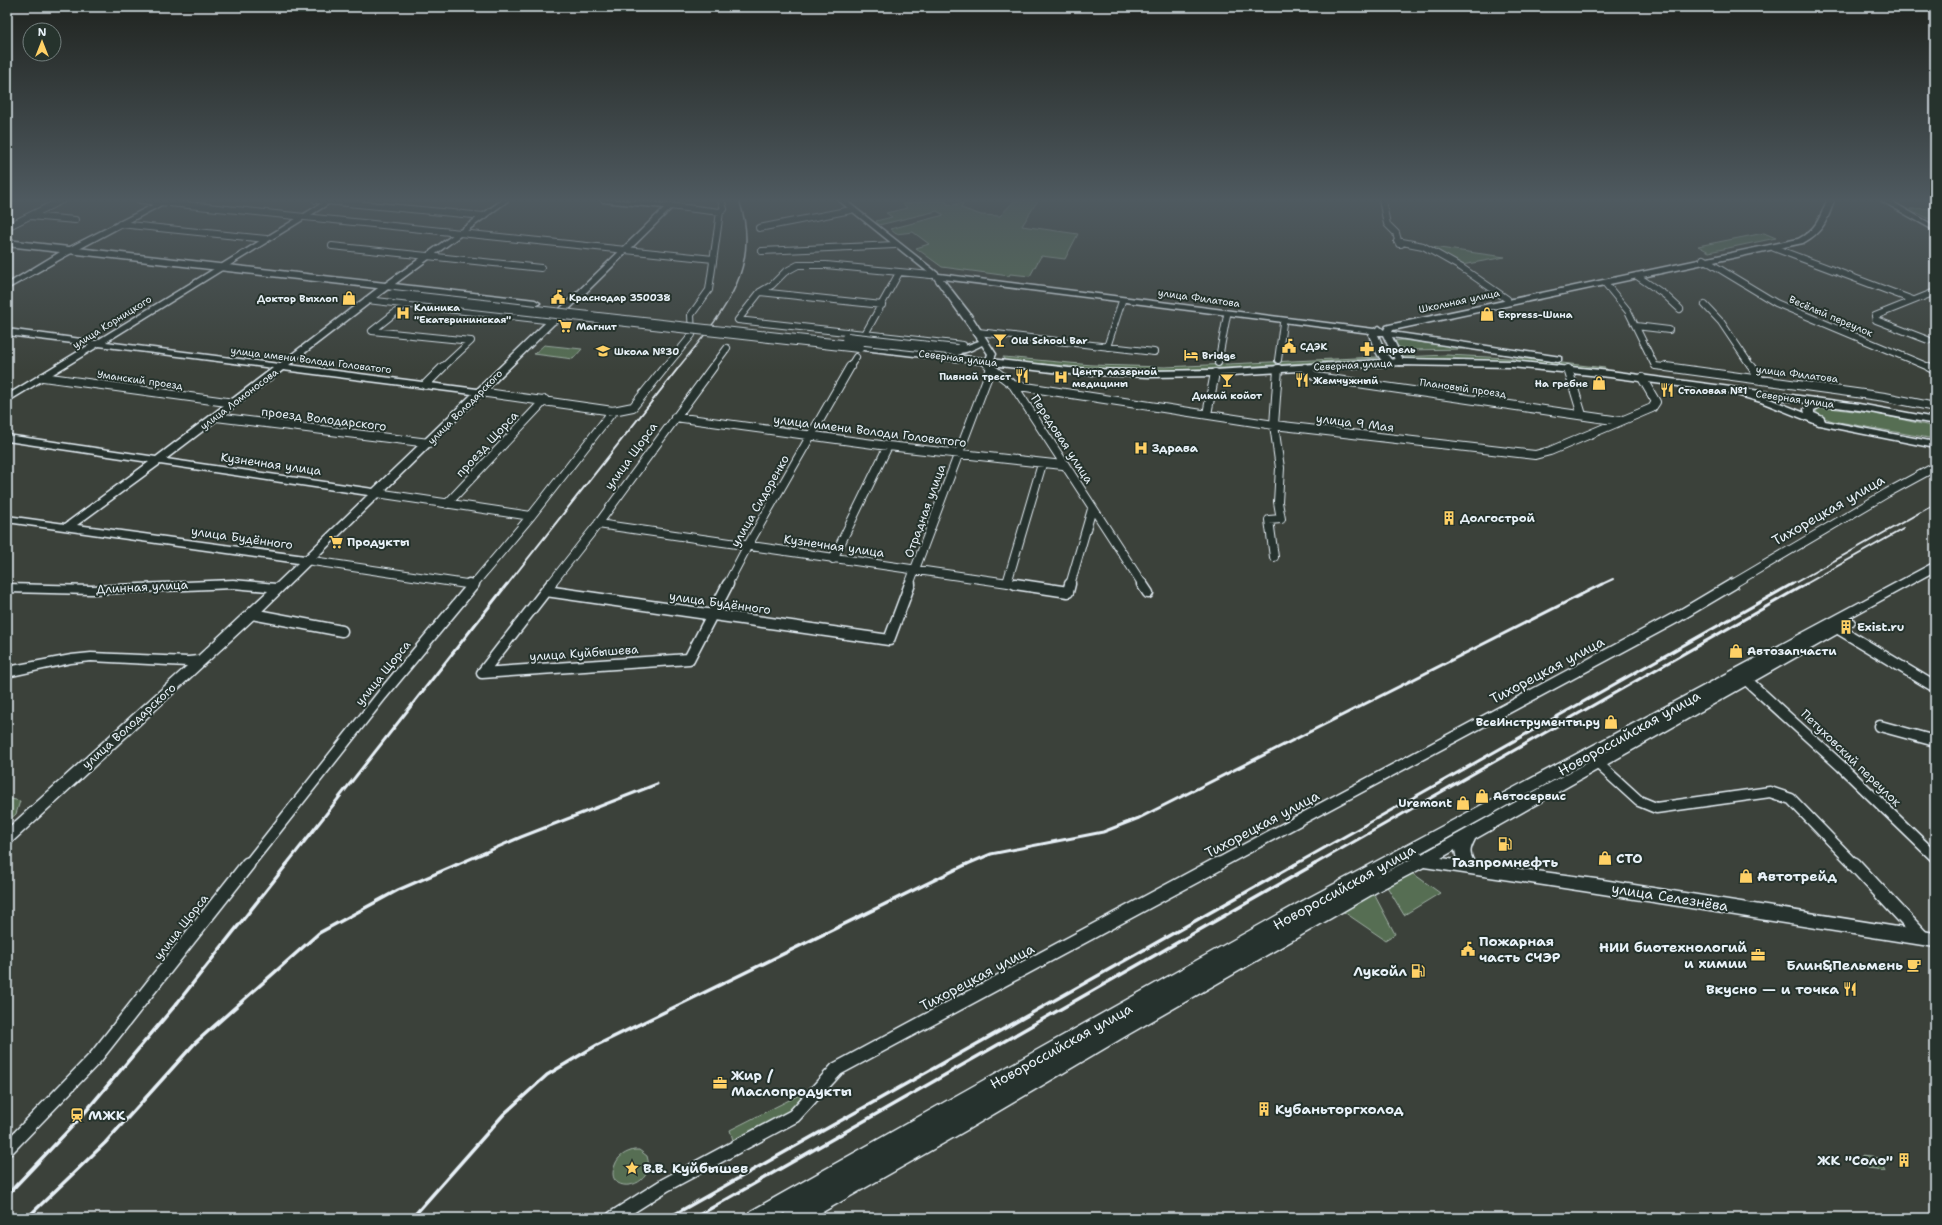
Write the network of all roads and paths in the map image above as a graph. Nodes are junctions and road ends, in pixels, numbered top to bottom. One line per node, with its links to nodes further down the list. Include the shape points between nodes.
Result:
1 (57, 257): 22 (main road)
2 (113, 257): 17 (main road, Северная улица)
3 (238, 257): 17 (main road, улица Корницкого)
4 (427, 257): 23 (main road, улица Ломоносова)
5 (440, 257): 16 (street)
6 (618, 257): 36 (main road, улица Володарского)
7 (697, 257): 14 (street)
8 (910, 257): 20 (main road, Передовая улица)
9 (911, 257): 20 (main road, Передовая улица)
10 (1443, 257): 28 (street)
11 (1717, 257): 15 (main road, Школьная улица)
12 (1721, 257): 15 (main road, Школьная улица)
13 (1799, 257): 29 (street)
14 (713, 259): 77 (street, via 709,290 691,315 692,335 633,407)
15 (1705, 260): 19 (main road, Школьная улица); 28 (main road, Школьная улица); 64 (street, Весёлый переулок, via 1776,303)
16 (541, 268)
17 (219, 269): 23 (main road, Северная улица); 26 (main road, Северная улица, via 329,283); 49 (main road, улица Корницкого)
18 (899, 273): 20 (street, улица Филатова); 24 (street, улица Филатова, via 806,264 791,268); 32 (street)
19 (1638, 276): 21 (main road, Школьная улица); 34 (street)
20 (936, 278): 30 (main road); 40 (main road, улица Филатова); 43 (main road, Передовая улица); 48 (main road, Передовая улица)
21 (1605, 283): 28 (main road, Школьная улица); 39 (street, via 1617,296)
22 (7, 287)
23 (386, 287): 26 (main road, улица Ломоносова); 52 (main road, Северная улица, bridge)
24 (760, 292): 32 (street); 44 (street, улица Филатова, via 738,320)
25 (1935, 292): 29 (street)
26 (377, 293): 27 (main road, улица Ломоносова); 52 (main road, Северная улица, bridge)
27 (367, 300): 31 (street); 60 (main road, улица Ломоносова)
28 (1509, 300): 38 (main road, Школьная улица); 46 (main road, Школьная улица, via 1393,326 1387,330)
29 (1913, 300): 47 (street, via 1875,316 1876,320)
30 (1122, 301): 35 (main road); 50 (street)
31 (405, 305): 36 (street); 68 (street, via 372,331 472,341)
32 (882, 305): 44 (street)
33 (1705, 306): 67 (street, via 1721,322)
34 (1680, 309)
35 (1227, 315): 37 (main road); 61 (street)
36 (554, 321): 71 (main road, улица Володарского)
37 (1283, 322): 45 (main road); 59 (street)
38 (1384, 324): 40 (main road, Школьная улица); 45 (main road, Школьная улица)
39 (1636, 326): 41 (street); 67 (street, улица Филатова, via 1655,366)
40 (1357, 329): 45 (main road, улица Филатова)
41 (1669, 330)
42 (7, 332): 49 (main road, улица имени Володи Головатого)
43 (978, 332): 50 (street); 56 (main road, Передовая улица)
44 (865, 334): 52 (street)
45 (1373, 334): 46 (main road); 54 (main road)
46 (1387, 336): 57 (main road); 58 (main road)
47 (1928, 340)
48 (980, 343): 52 (main road); 56 (main road, Передовая улица)
49 (98, 344): 60 (main road, улица имени Володи Головатого); 65 (main road, улица Корницкого)
50 (1106, 346): 53 (street)
51 (727, 348): 82 (street, улица Щорса)
52 (958, 351): 56 (main road, Северная улица)
53 (1154, 352)
54 (1382, 354): 57 (main road, Северная улица); 59 (main road, Северная улица)
55 (856, 357): 86 (street, улица Сидоренко)
56 (988, 359): 61 (main road, Северная улица, via 1069,371 1150,374); 69 (street, Передовая улица); 93 (street, Отрадная улица)
57 (1395, 359): 58 (main road, Северная улица, via 1458,353); 62 (main road, Северная улица); 63 (main road, Северная улица)
58 (1558, 359): 74 (main road, Северная улица)
59 (1278, 365): 61 (main road, Северная улица); 62 (main road, Северная улица); 85 (street)
60 (281, 367): 68 (main road, улица имени Володи Головатого); 75 (main road, улица Ломоносова)
61 (1217, 368): 79 (street)
62 (1305, 368): 80 (street, Плановый проезд, via 1316,377)
63 (1568, 369): 66 (main road, Северная улица); 80 (street)
64 (1935, 370)
65 (43, 377): 72 (main road, улица Корницкого); 75 (street, Уманский проезд)
66 (1642, 378): 70 (main road, Северная улица); 84 (street, улица 9 Мая, via 1656,402 1652,408)
67 (1760, 380): 76 (street, улица Филатова, via 1885,397)
68 (425, 385): 71 (main road, улица имени Володи Головатого)
69 (1013, 385): 79 (street, улица 9 Мая); 96 (street, Передовая улица)
70 (1725, 389): 74 (main road, Северная улица); 88 (main road, via 1764,400 1835,426)
71 (480, 392): 73 (street, улица имени Володи Головатого); 89 (main road, улица Володарского)
72 (7, 399)
73 (545, 400): 77 (street, улица имени Володи Головатого); 99 (street, проезд Щорса)
74 (1844, 401): 78 (main road, Северная улица); 83 (main road, Северная улица); 90 (main road, via 1812,406 1809,409 1810,414 1827,422)
75 (234, 403): 81 (main road, улица Ломоносова)
76 (1935, 407)
77 (613, 411): 101 (street, улица Щорса)
78 (1935, 413)
79 (1207, 414): 85 (street, улица 9 Мая)
80 (1582, 415): 84 (street, Плановый проезд)
81 (216, 417): 89 (street, проезд Володарского); 94 (main road, улица Ломоносова)
82 (675, 417): 86 (street, улица имени Володи Головатого); 103 (street, улица Щорса)
83 (1935, 421)
84 (1622, 422): 85 (street, улица 9 Мая, via 1535,455 1508,454)
85 (1274, 425): 106 (street, via 1280,468 1278,502 1281,519 1269,520)
86 (812, 436): 91 (street, улица имени Володи Головатого); 105 (street, улица Сидоренко)
87 (7, 438): 94 (main road, Кузнечная улица)
88 (1911, 441): 90 (main road); 92 (street)
89 (429, 443): 98 (main road, улица Володарского)
90 (1935, 444)
91 (888, 446): 93 (street, улица имени Володи Головатого); 107 (street)
92 (1935, 448)
93 (958, 455): 95 (street, улица имени Володи Головатого); 110 (street, Отрадная улица)
94 (159, 460): 98 (main road, Кузнечная улица); 104 (main road, улица Ломоносова)
95 (1042, 464): 96 (street, улица имени Володи Головатого); 112 (street)
96 (1063, 465): 100 (street, Передовая улица)
97 (1935, 467): 140 (street, Тихорецкая улица, via 1679,616 838,1069 794,1116 665,1185)
98 (377, 492): 99 (street, Кузнечная улица); 108 (main road, улица Володарского)
99 (447, 504): 101 (street, Кузнечная улица)
100 (1092, 510): 112 (street, Кузнечная улица, via 1068,592); 117 (street, Передовая улица)
101 (532, 516): 113 (street, улица Щорса)
102 (7, 519): 104 (main road, улица Будённого)
103 (598, 524): 105 (street, Кузнечная улица); 116 (street, улица Щорса)
104 (68, 527): 108 (main road, улица Будённого)
105 (747, 547): 107 (street, Кузнечная улица); 119 (street, улица Сидоренко)
106 (1274, 557)
107 (833, 558): 110 (street, Кузнечная улица)
108 (306, 560): 113 (street, улица Будённого); 115 (main road, улица Володарского)
109 (1935, 566): 120 (main road, Новороссийская улица)
110 (916, 570): 112 (street, Кузнечная улица); 122 (street, Отрадная улица)
111 (1935, 575): 120 (main road, Новороссийская улица)
112 (1007, 583)
113 (474, 585): 139 (street, улица Щорса, via 377,702 95,1058)
114 (7, 588): 115 (main road, Длинная улица, via 92,590 234,584)
115 (277, 588): 118 (main road, улица Володарского)
116 (546, 591): 119 (street, улица Будённого); 126 (street, улица Щорса)
117 (1148, 593)
118 (252, 614): 121 (street); 124 (main road, улица Володарского)
119 (710, 615): 122 (street, улица Будённого); 123 (street, улица Сидоренко)
120 (1834, 626): 127 (main road, Новороссийская улица); 128 (street)
121 (342, 631)
122 (889, 640)
123 (689, 659): 126 (street, улица Куйбышева)
124 (203, 660): 125 (main road, via 188,662 91,657); 133 (main road, улица Володарского)
125 (7, 672)
126 (482, 673)
127 (1743, 677): 131 (main road, Новороссийская улица); 135 (street, Петуховский переулок, via 1841,766)
128 (1935, 687)
129 (1880, 726): 130 (street)
130 (1935, 741)
131 (1592, 759): 132 (main road, Новороссийская улица); 134 (main road, Новороссийская улица); 138 (street, via 1639,801 1656,808 1770,792 1791,799)
132 (1470, 834): 136 (main road, Новороссийская улица); 137 (main road, via 1462,850 1464,859)
133 (7, 838)
134 (1407, 852): 136 (main road, улица Селезнёва); 141 (main road, Новороссийская улица)
135 (1935, 857)
136 (1422, 861): 137 (main road, улица Селезнёва); 142 (main road, Новороссийская улица, via 1375,884)
137 (1471, 869): 138 (main road, улица Селезнёва)
138 (1929, 938)
139 (7, 1149)
140 (613, 1218)
141 (758, 1218)
142 (793, 1218)

